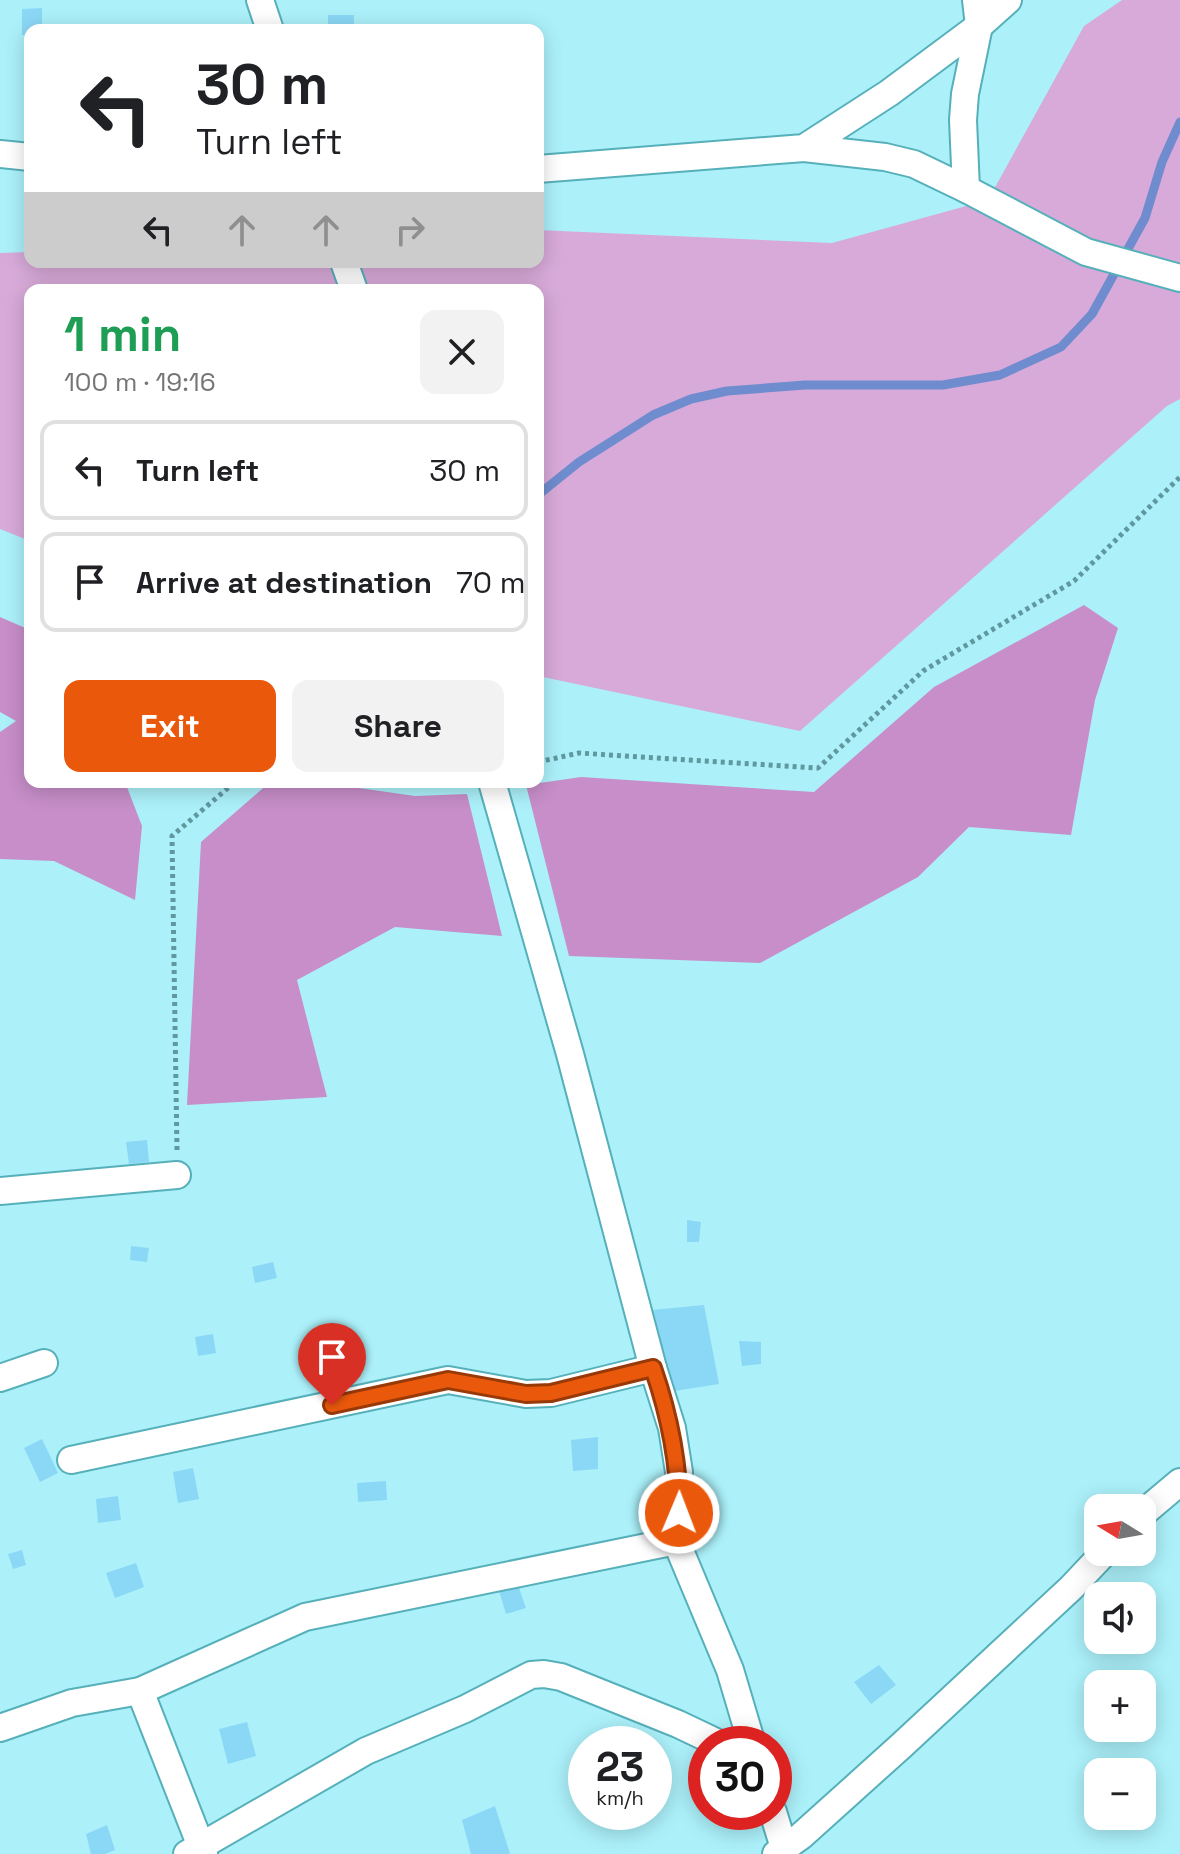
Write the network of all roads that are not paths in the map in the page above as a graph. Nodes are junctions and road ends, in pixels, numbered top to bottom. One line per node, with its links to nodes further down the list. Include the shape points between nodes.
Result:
1 (260, 0): 4 (street)
2 (1008, 0): 3 (street)
3 (978, 13): 5 (street, via 889,93); 9 (street, via 965,94)
4 (268, 24)
5 (804, 148): 8 (street); 9 (street, via 914,164)
6 (0, 154): 7 (street)
7 (24, 156)
8 (544, 169)
9 (966, 189): 10 (street, via 1086,252)
10 (1180, 278)
11 (494, 788): 15 (street)
12 (177, 1175): 13 (street)
13 (0, 1191)
14 (44, 1363): 16 (street)
15 (653, 1368): 17 (street, via 551,1393 526,1394 448,1380); 20 (street, via 679,1472)
16 (0, 1378)
17 (71, 1460)
18 (1180, 1482): 19 (street)
19 (1156, 1502)
20 (676, 1541): 22 (street, via 305,1617); 23 (street, via 730,1670)
21 (1092, 1566): 27 (street)
22 (140, 1691): 24 (street, via 72,1703); 28 (street)
23 (747, 1726)
24 (0, 1728)
25 (688, 1729): 28 (street, via 561,1677 531,1675 366,1751)
26 (782, 1830): 27 (street)
27 (791, 1848)
28 (197, 1851)

